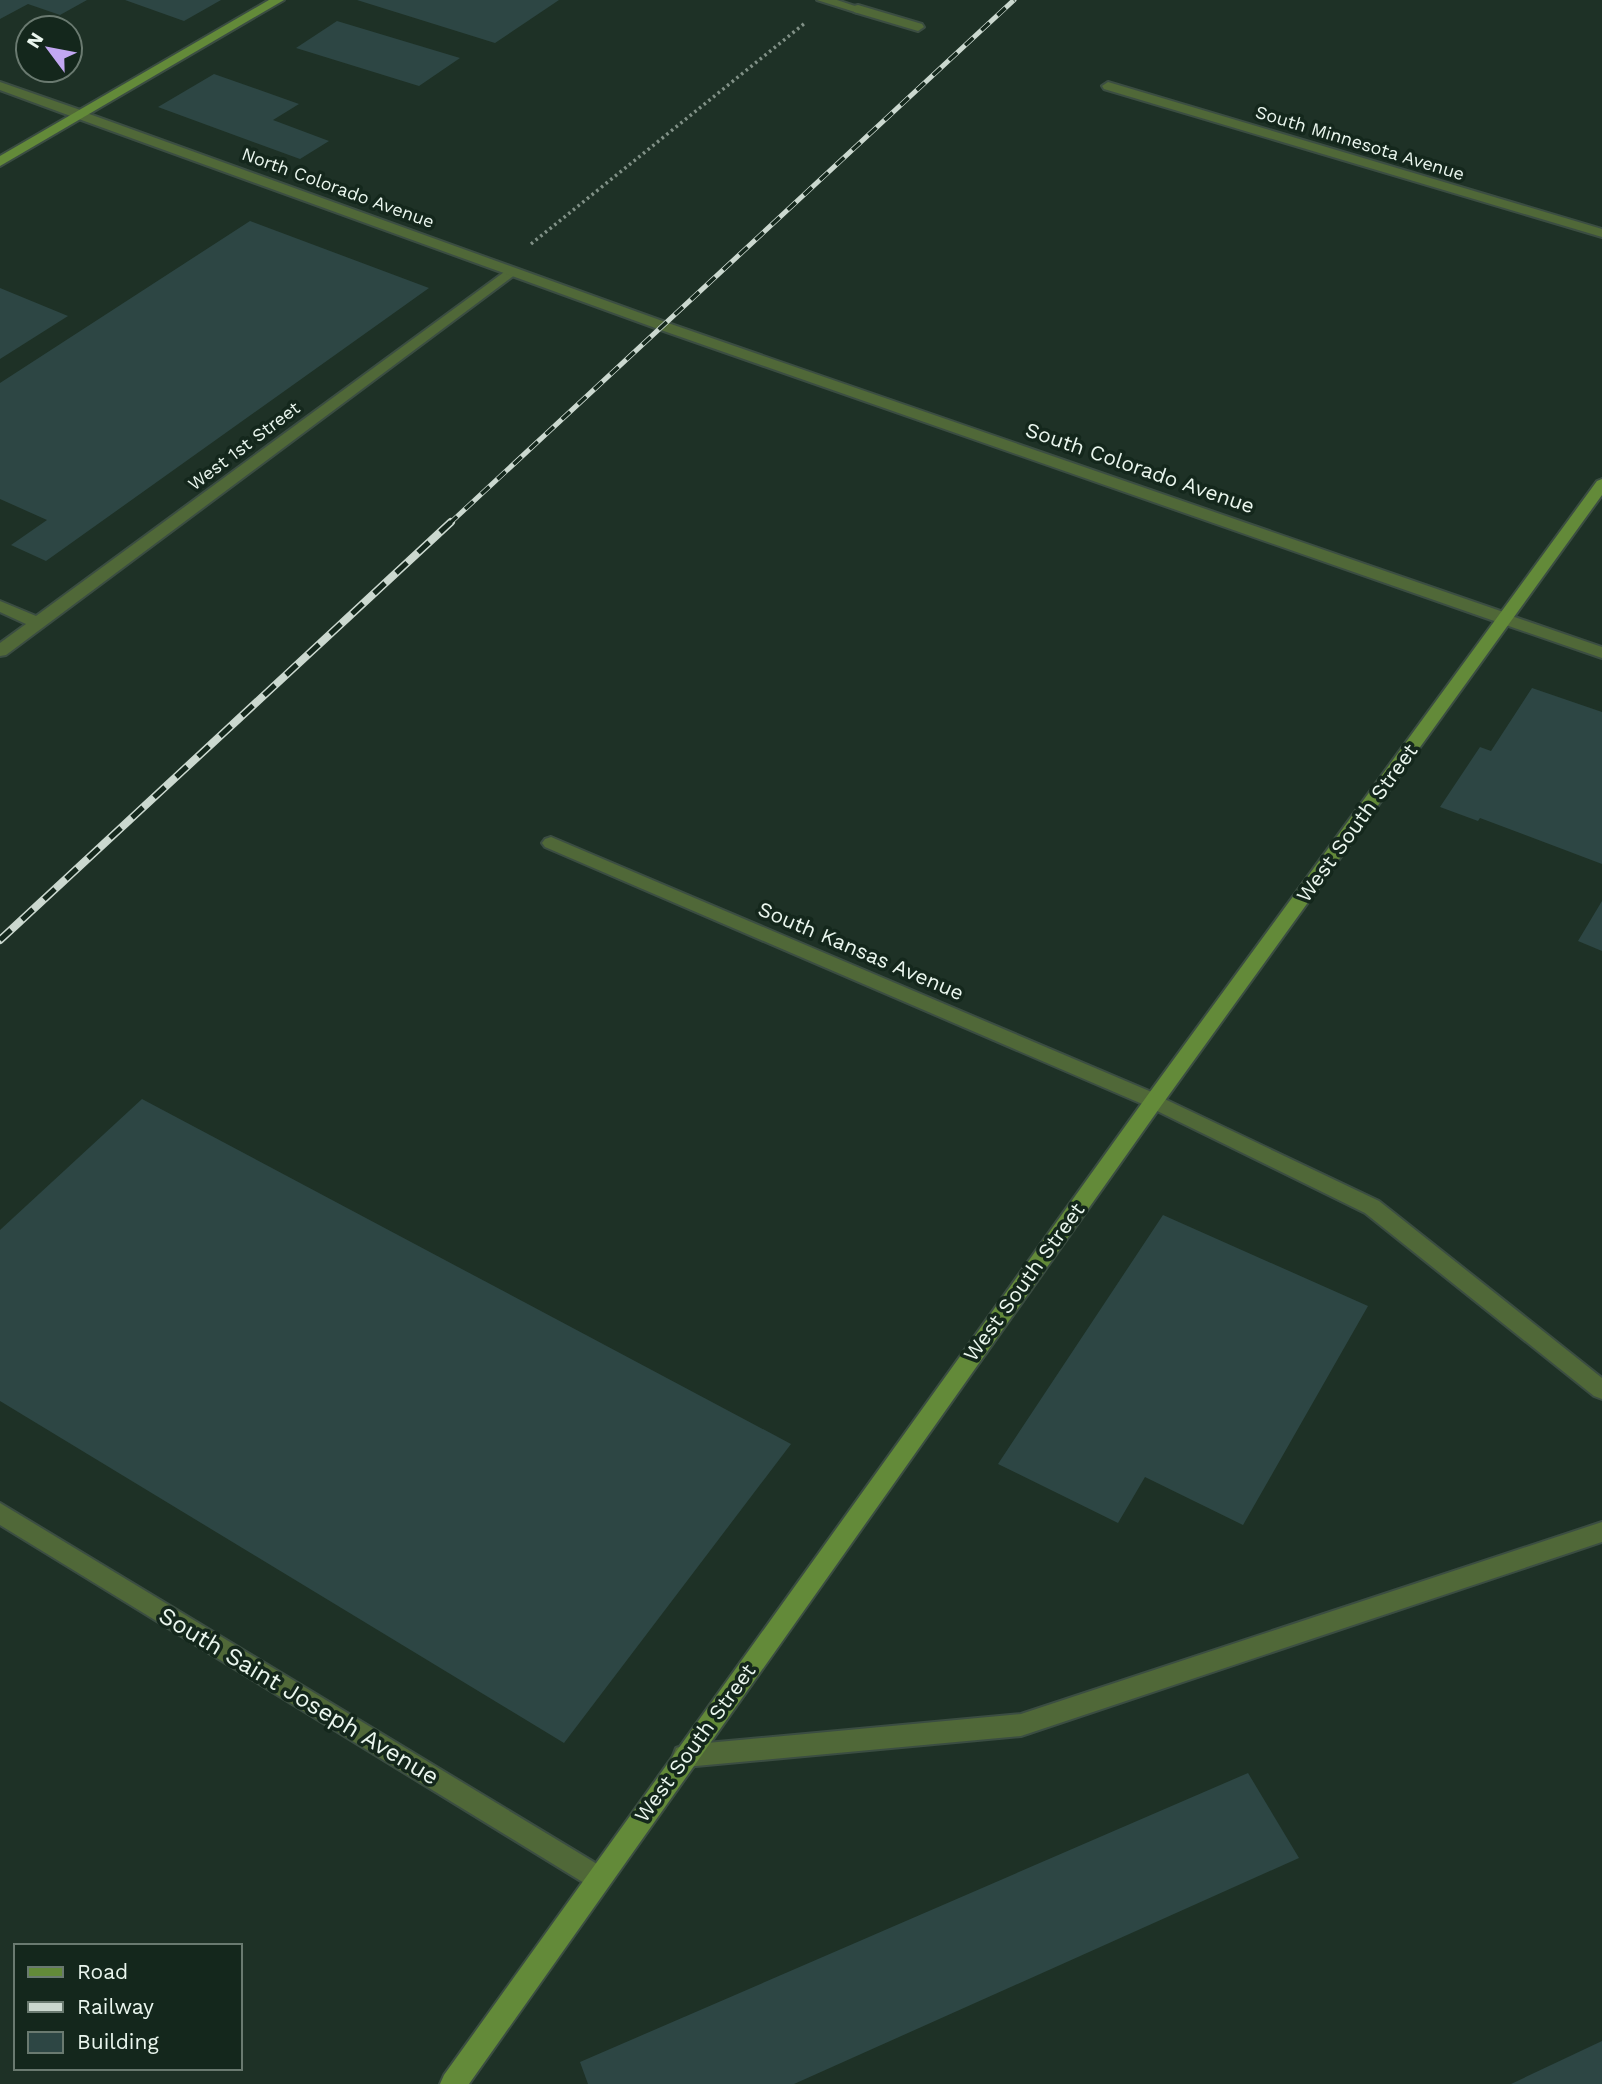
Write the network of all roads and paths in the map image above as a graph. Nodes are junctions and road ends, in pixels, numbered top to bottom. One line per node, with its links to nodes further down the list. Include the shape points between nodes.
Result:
1 (278, 0): 7 (main road)
2 (823, 0): 4 (street)
3 (810, 12): 10 (path, via 805,25 516,256)
4 (918, 27)
5 (0, 86): 7 (street, North Colorado Avenue)
6 (1108, 86): 9 (street, South Minnesota Avenue)
7 (81, 115): 8 (main road); 10 (street, North Colorado Avenue)
8 (0, 163)
9 (1602, 233)
10 (511, 271): 11 (street, North Colorado Avenue); 15 (street, West 1st Street)
11 (663, 326): 14 (street, South Colorado Avenue)
12 (1602, 484): 14 (main road, West South Street)
13 (0, 606): 15 (street)
14 (1506, 620): 17 (street, South Colorado Avenue); 19 (main road, West South Street)
15 (37, 623): 16 (street, West 1st Street)
16 (0, 651)
17 (1602, 653)
18 (551, 843): 19 (street, South Kansas Avenue)
19 (1154, 1101): 20 (street, South Kansas Avenue, via 1372,1207); 23 (main road, West South Street)
20 (1602, 1390)
21 (0, 1513): 24 (street, South Saint Joseph Avenue)
22 (1602, 1532): 23 (street, via 1021,1725)
23 (685, 1756): 24 (main road, West South Street)
24 (598, 1878): 25 (main road, West South Street)
25 (453, 2084)

